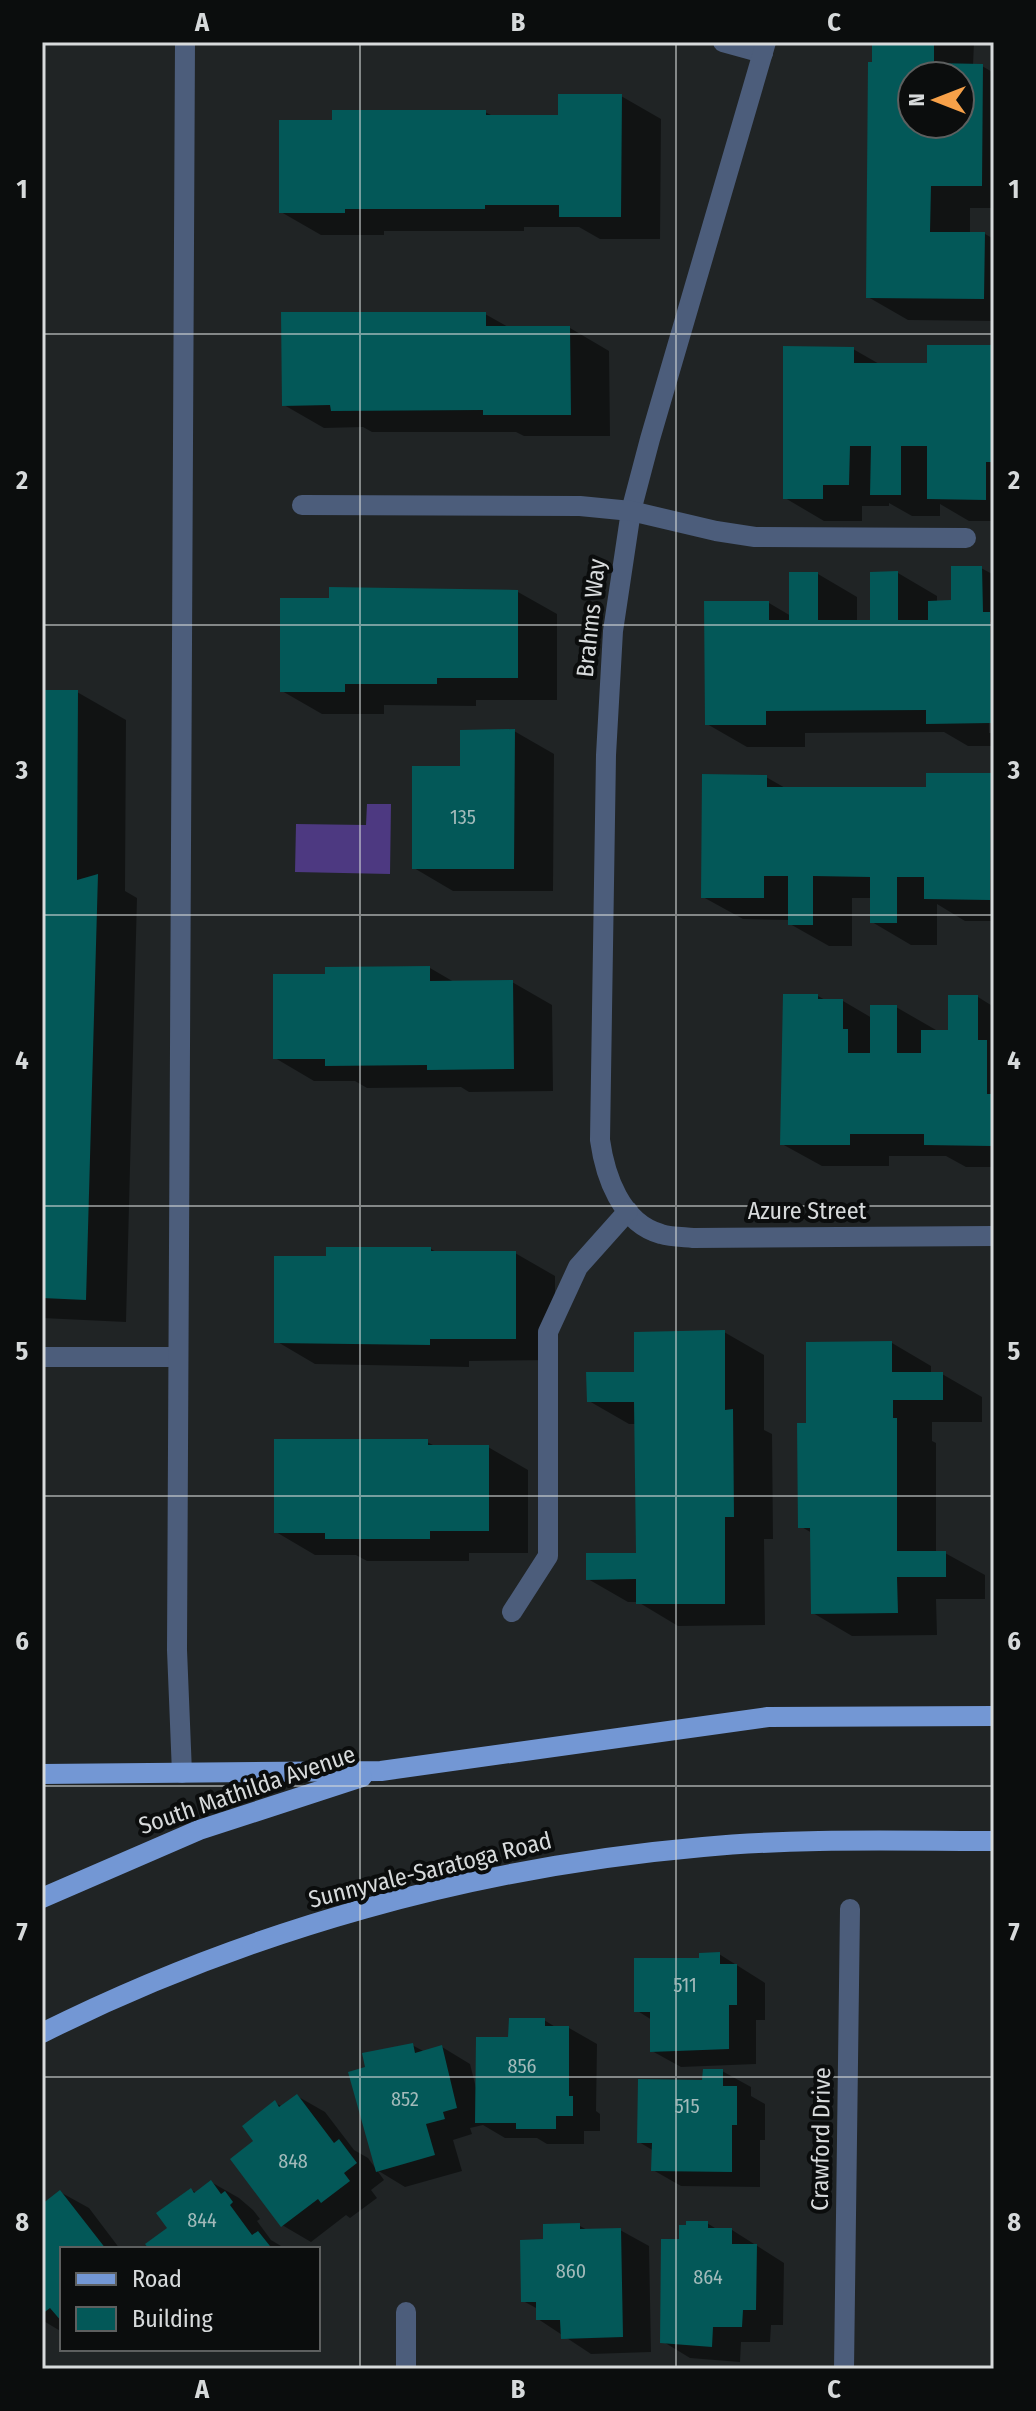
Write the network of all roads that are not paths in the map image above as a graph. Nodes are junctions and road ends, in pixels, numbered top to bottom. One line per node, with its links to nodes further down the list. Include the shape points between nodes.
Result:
1 (185, 42): 10 (street)
2 (723, 42): 3 (street)
3 (765, 47): 5 (street, Brahms Way)
4 (302, 505): 5 (street, via 580,506)
5 (631, 511): 6 (street, via 755,537); 7 (street, Brahms Way, via 613,631 606,755 600,1140 612,1190)
6 (966, 538)
7 (628, 1211): 8 (street, Azure Street, via 661,1234 693,1238); 11 (street, via 578,1267 548,1332 548,1556)
8 (994, 1236)
9 (42, 1357): 10 (street)
10 (178, 1357): 14 (street)
11 (512, 1612)
12 (994, 1716): 13 (main road, via 768,1717)
13 (381, 1771): 14 (main road); 17 (main road, South Mathilda Avenue, via 199,1830)
14 (182, 1773): 15 (main road)
15 (42, 1774)
16 (994, 1841): 19 (main road, Sunnyvale-Saratoga Road, via 704,1847 516,1872 314,1923 199,1962)
17 (42, 1898)
18 (850, 1909): 22 (street, Crawford Drive)
19 (42, 2033)
20 (406, 2312): 21 (street)
21 (406, 2369)
22 (844, 2369)

